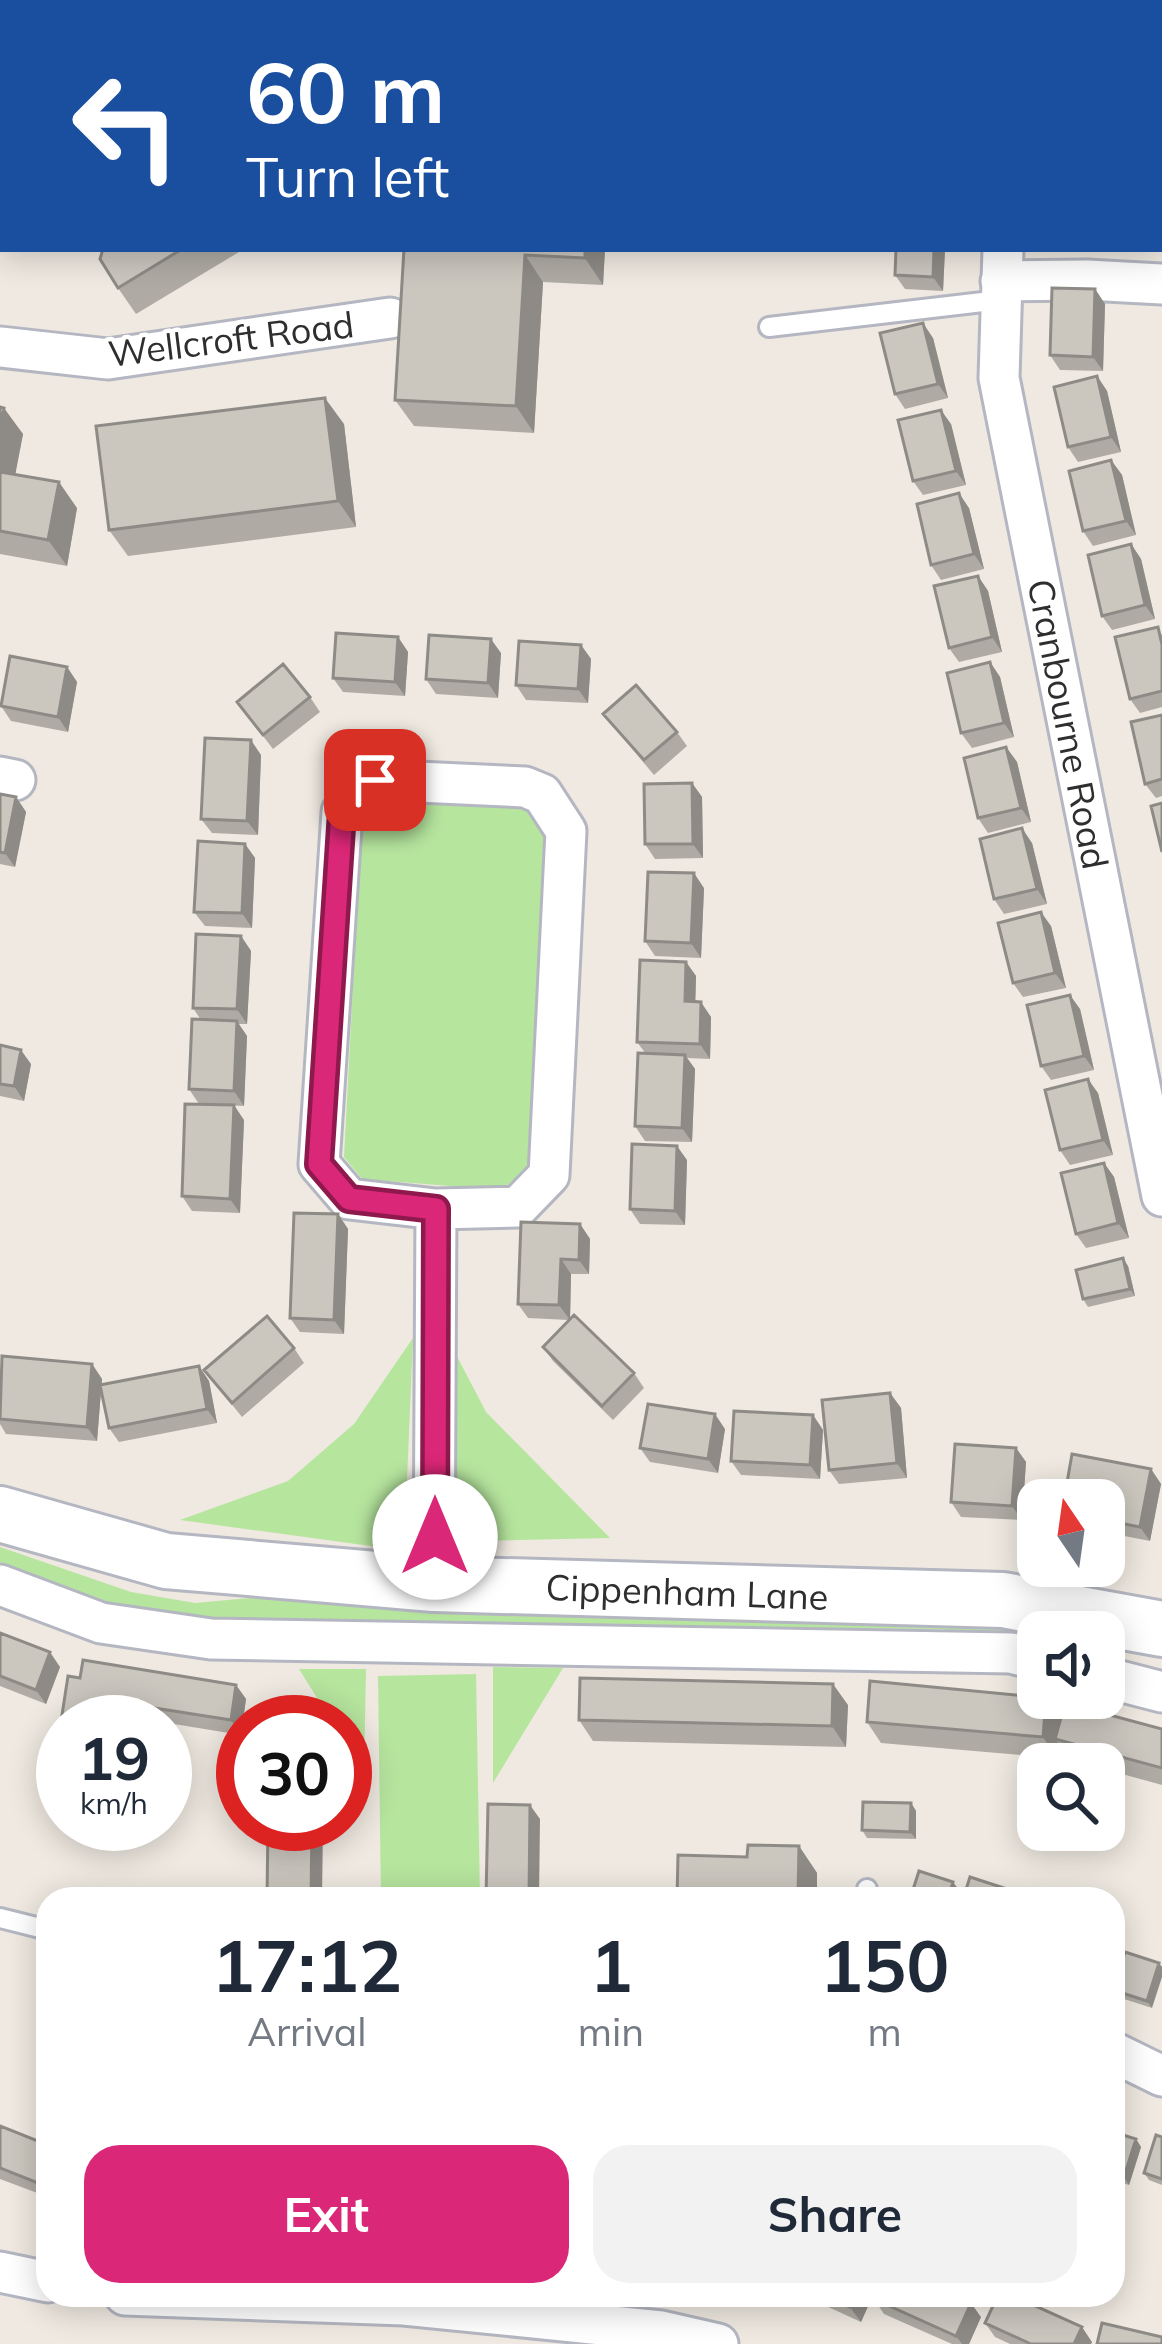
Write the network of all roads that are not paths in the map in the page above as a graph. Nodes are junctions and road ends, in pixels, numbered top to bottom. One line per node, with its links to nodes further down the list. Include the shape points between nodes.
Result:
1 (1001, 277): 2 (street); 4 (lane); 6 (street, Cranbourne Road, via 999,378)
2 (1162, 284)
3 (390, 318): 5 (street, Wellcroft Road, via 108,359)
4 (770, 327)
5 (0, 347)
6 (1162, 1196)
7 (436, 1209): 7 (street, via 518,1207 549,1175 566,831 542,794 524,787 375,780 342,812 319,1164 349,1199); 9 (street)
8 (0, 1514): 9 (street, Cippenham Lane, via 166,1561)
9 (434, 1584): 11 (street, Cippenham Lane, via 1003,1600)
10 (0, 1585): 12 (street, via 101,1623 211,1639)
11 (1162, 1629)
12 (1017, 1655)
13 (1125, 1682): 14 (street)
14 (1162, 1692)
15 (0, 1918): 16 (lane)
16 (36, 1927)
17 (1125, 2058): 18 (street)
18 (1162, 2076)
19 (0, 2272): 20 (street)
20 (36, 2280)
21 (463, 2307): 22 (street)
22 (718, 2344)

